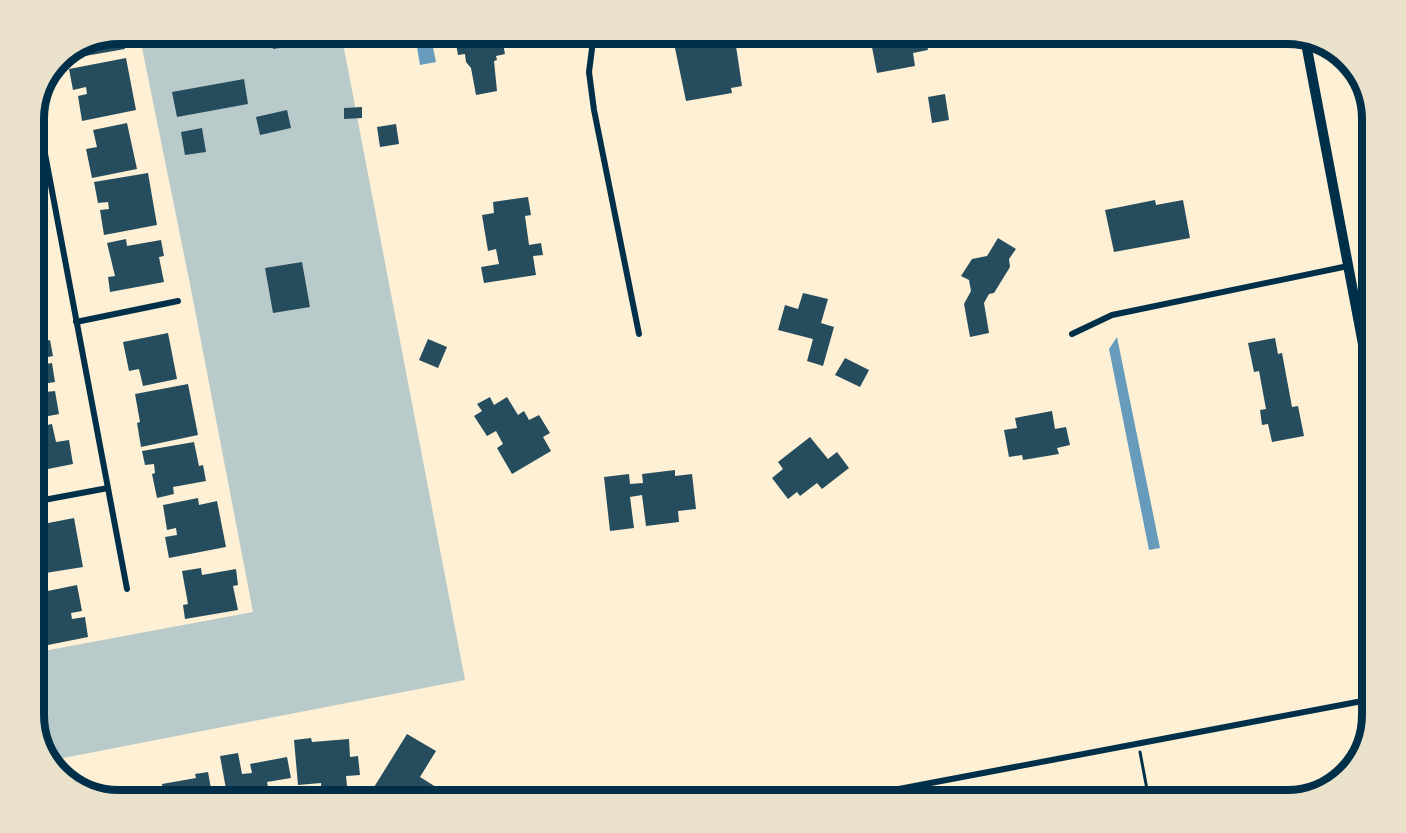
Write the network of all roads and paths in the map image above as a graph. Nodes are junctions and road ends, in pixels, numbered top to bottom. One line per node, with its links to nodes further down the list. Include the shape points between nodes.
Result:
1 (593, 44): 8 (street, via 589,72 594,110)
2 (1306, 46): 4 (main road)
3 (44, 149): 7 (street)
4 (1348, 266): 6 (main road); 9 (street, via 1112,315)
5 (178, 302): 7 (street)
6 (1362, 315)
7 (76, 322): 10 (street)
8 (639, 334)
9 (1072, 334)
10 (108, 488): 11 (street); 12 (street)
11 (44, 500)
12 (127, 589)
13 (1362, 701): 14 (street)
14 (1138, 744): 15 (street); 16 (path)
15 (894, 790)
16 (1147, 790)

